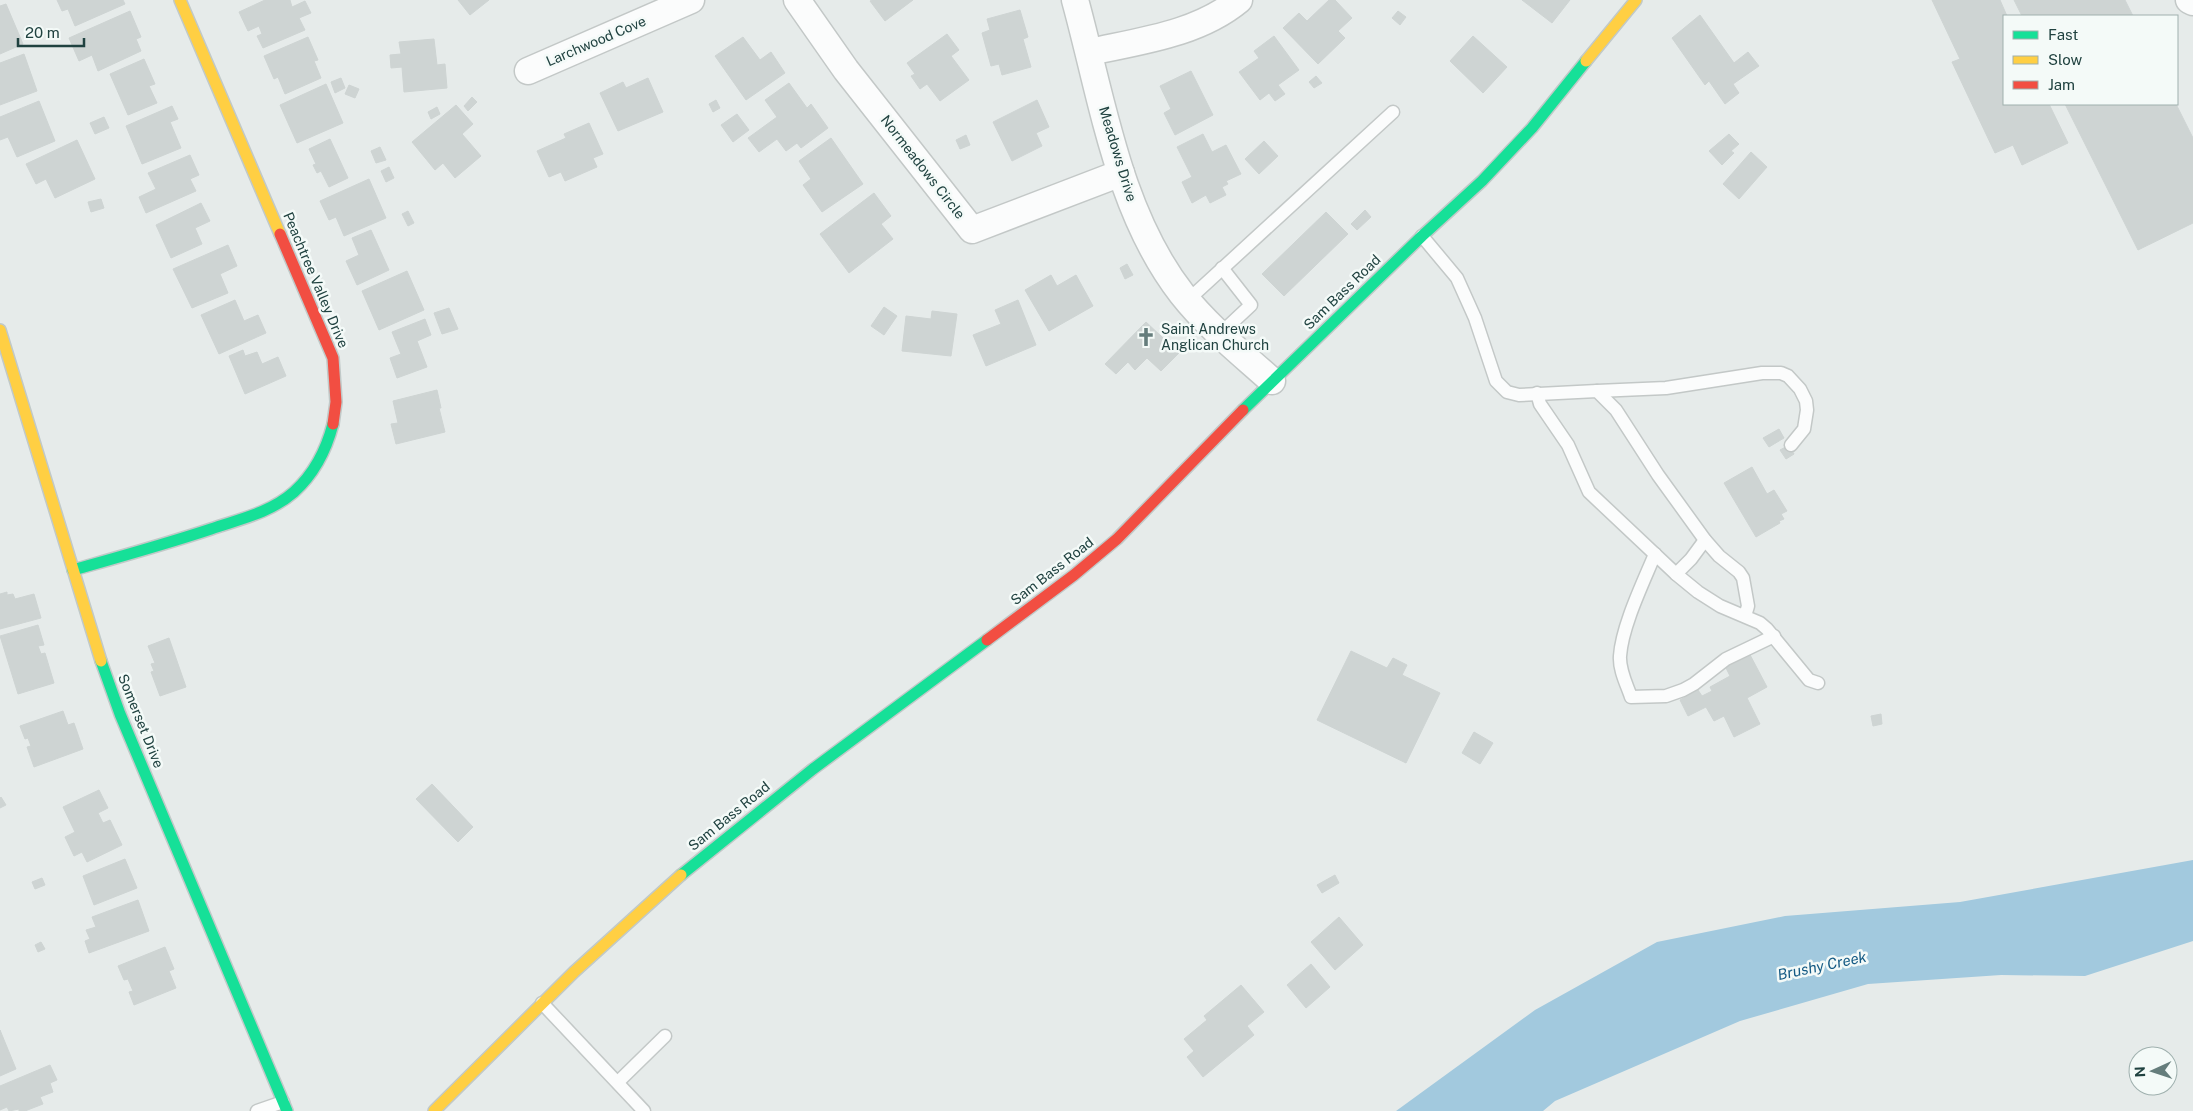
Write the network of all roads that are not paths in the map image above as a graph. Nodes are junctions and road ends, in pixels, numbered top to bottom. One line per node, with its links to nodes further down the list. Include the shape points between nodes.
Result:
1 (180, 0): 24 (main road, Peachtree Valley Drive, via 334,358 336,409 332,435 321,460 309,476 291,495 274,506 164,545)
2 (691, 0): 10 (street, Larchwood Cove)
3 (797, 0): 12 (street, Normeadows Circle, via 846,70 972,230)
4 (1075, 0): 9 (street, Meadows Drive)
5 (1239, 0): 9 (street, via 1220,14 1177,32)
6 (1636, 0): 13 (main road, Sam Bass Road, via 1532,128 1482,181)
7 (2188, 0): 8 (street)
8 (2193, 2)
9 (1090, 52): 12 (street, Meadows Drive)
10 (528, 71)
11 (1393, 112): 14 (lane)
12 (1121, 173): 15 (street, Meadows Drive, via 1141,227)
13 (1422, 236): 18 (main road, Sam Bass Road); 20 (lane, via 1457,278 1475,318 1496,381 1507,392 1519,395)
14 (1222, 268): 15 (lane); 17 (lane, via 1251,305)
15 (1188, 300): 17 (street, Meadows Drive)
16 (0, 330): 24 (main road, Somerset Drive)
17 (1220, 334): 18 (street, Meadows Drive)
18 (1272, 381): 29 (main road, Sam Bass Road, via 1117,539 1074,575 763,807 660,893)
19 (1597, 391): 20 (lane); 21 (lane, via 1666,388 1762,372 1781,373 1800,389 1806,401 1804,429); 22 (lane, via 1616,410)
20 (1537, 393): 23 (lane, via 1540,404 1568,446 1589,492)
21 (1791, 445)
22 (1705, 540): 25 (lane); 26 (lane, via 1744,578 1748,606)
23 (1655, 554): 25 (lane); 27 (lane, via 1628,624 1620,657 1631,697 1666,696 1683,690 1726,659)
24 (74, 570): 32 (main road, Somerset Drive, via 89,626 120,714)
25 (1676, 574): 26 (lane, via 1720,606)
26 (1746, 616): 27 (lane)
27 (1774, 636): 28 (lane, via 1810,680)
28 (1818, 683)
29 (542, 1003): 31 (lane); 34 (main road, Sam Bass Road)
30 (665, 1036): 31 (lane)
31 (618, 1082): 35 (lane)
32 (285, 1106): 33 (lane)
33 (257, 1111)
34 (434, 1111)
35 (644, 1111)

